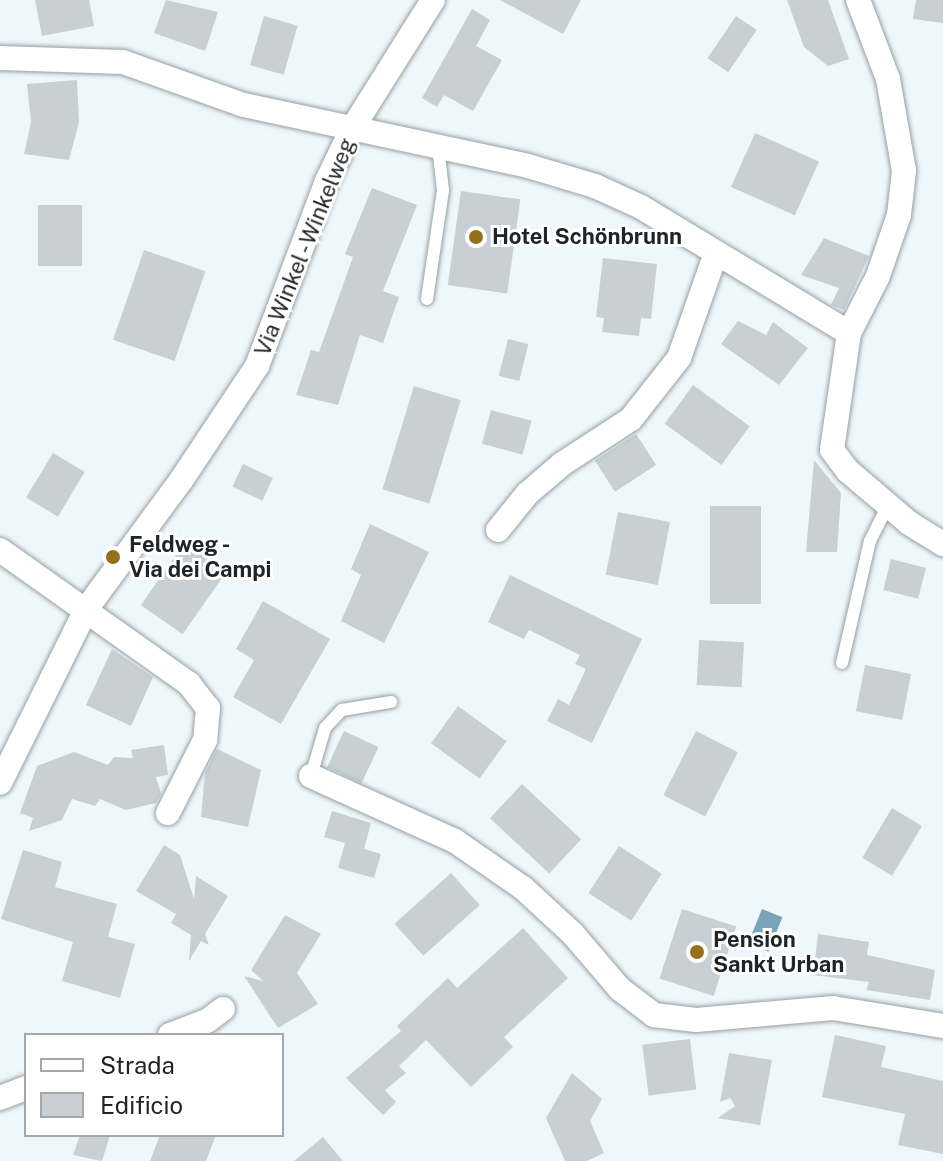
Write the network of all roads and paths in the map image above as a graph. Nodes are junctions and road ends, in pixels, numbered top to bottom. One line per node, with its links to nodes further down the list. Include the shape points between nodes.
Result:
1 (433, 0): 4 (street, Via Winkel - Winkelweg)
2 (858, 0): 8 (street, via 888,79 904,171 899,215 878,276)
3 (0, 58): 4 (street, via 123,62 244,105)
4 (352, 129): 5 (street); 13 (street, Via Winkel - Winkelweg, via 326,183 257,366)
5 (438, 147): 6 (street, via 595,186); 7 (lane, via 443,190)
6 (716, 253): 8 (street); 10 (street, via 679,358 631,419 562,464 527,494)
7 (427, 299)
8 (849, 333): 9 (street, via 832,450)
9 (888, 505): 11 (street); 14 (lane, via 870,541)
10 (498, 530)
11 (943, 544)
12 (0, 550): 13 (street)
13 (87, 608): 17 (street, Via Winkel - Winkelweg); 18 (street, via 189,684 208,708 205,740)
14 (842, 663)
15 (391, 702): 16 (lane, via 342,710 325,728)
16 (311, 776): 20 (street, via 455,841 523,888 572,933 620,989 654,1015 696,1020 833,1008)
17 (0, 783)
18 (168, 813)
19 (223, 1009): 21 (street)
20 (943, 1026)
21 (175, 1033)
22 (24, 1089): 23 (street)
23 (0, 1098)

